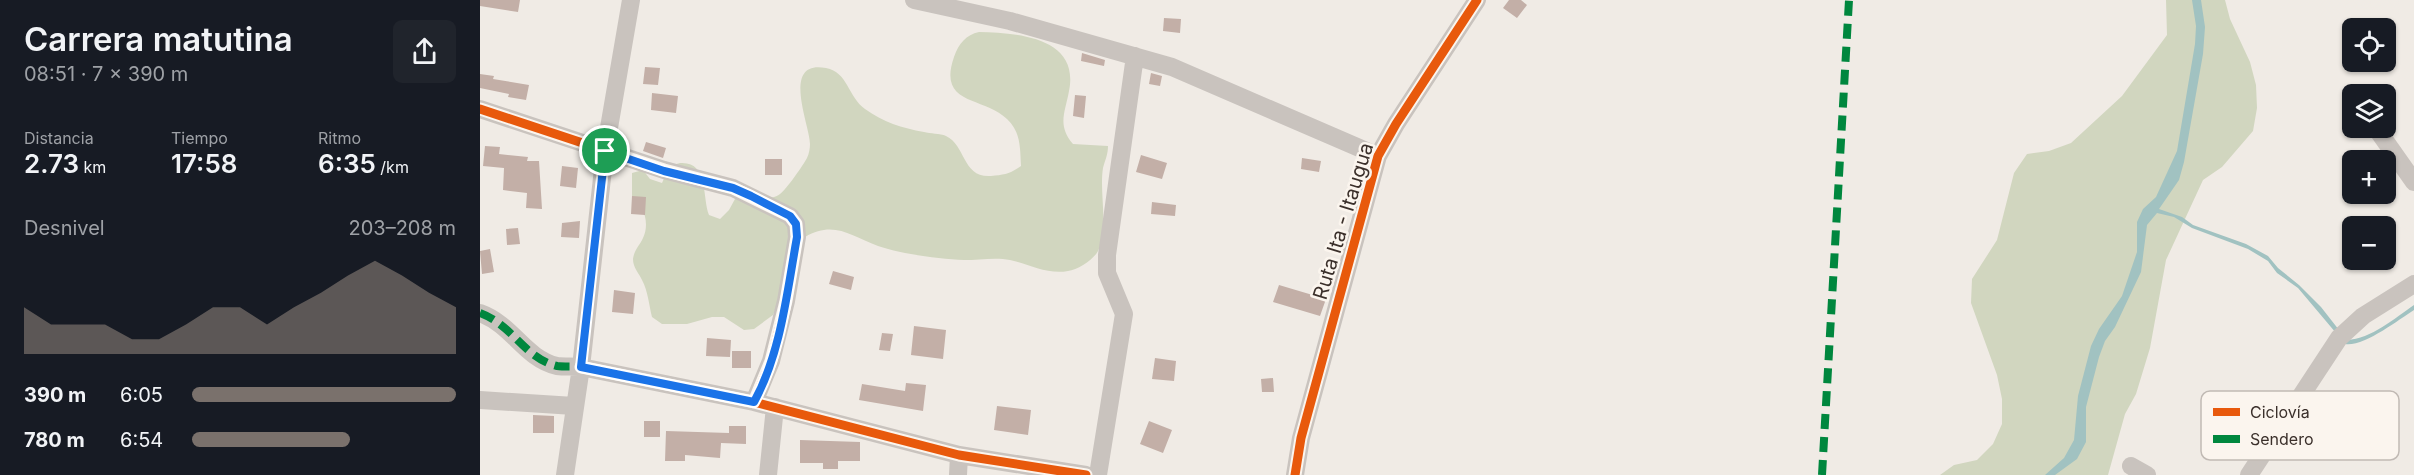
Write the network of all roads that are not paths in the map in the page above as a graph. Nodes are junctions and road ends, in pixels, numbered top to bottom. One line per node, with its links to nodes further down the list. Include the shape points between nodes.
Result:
1 (631, 0): 8 (street)
2 (914, 0): 4 (street)
3 (1477, 0): 9 (street, Ruta Ita - Itaugua)
4 (953, 4): 5 (street)
5 (1135, 56): 9 (street, via 1172,67); 26 (street, via 1107,255 1107,273 1124,314)
6 (480, 109): 8 (street)
7 (2383, 138): 10 (street)
8 (605, 151): 13 (street); 16 (street, via 733,188 778,209 796,224 797,237 778,336)
9 (1378, 156): 27 (street, Ruta Ita - Itaugua, via 1301,438)
10 (2414, 182)
11 (2414, 284): 14 (street, via 2363,316 2342,335)
12 (480, 313): 13 (street, via 503,324 543,361)
13 (581, 367): 16 (street); 17 (street)
14 (2305, 391)
15 (480, 400): 17 (street)
16 (754, 402): 18 (street)
17 (574, 406): 22 (street)
18 (774, 407): 19 (street); 23 (street)
19 (959, 455): 24 (street); 25 (street)
20 (2259, 460): 29 (street)
21 (2131, 466): 28 (street)
22 (565, 475)
23 (768, 475)
24 (958, 475)
25 (1086, 475)
26 (1098, 475)
27 (1295, 475)
28 (2147, 475)
29 (2249, 475)

